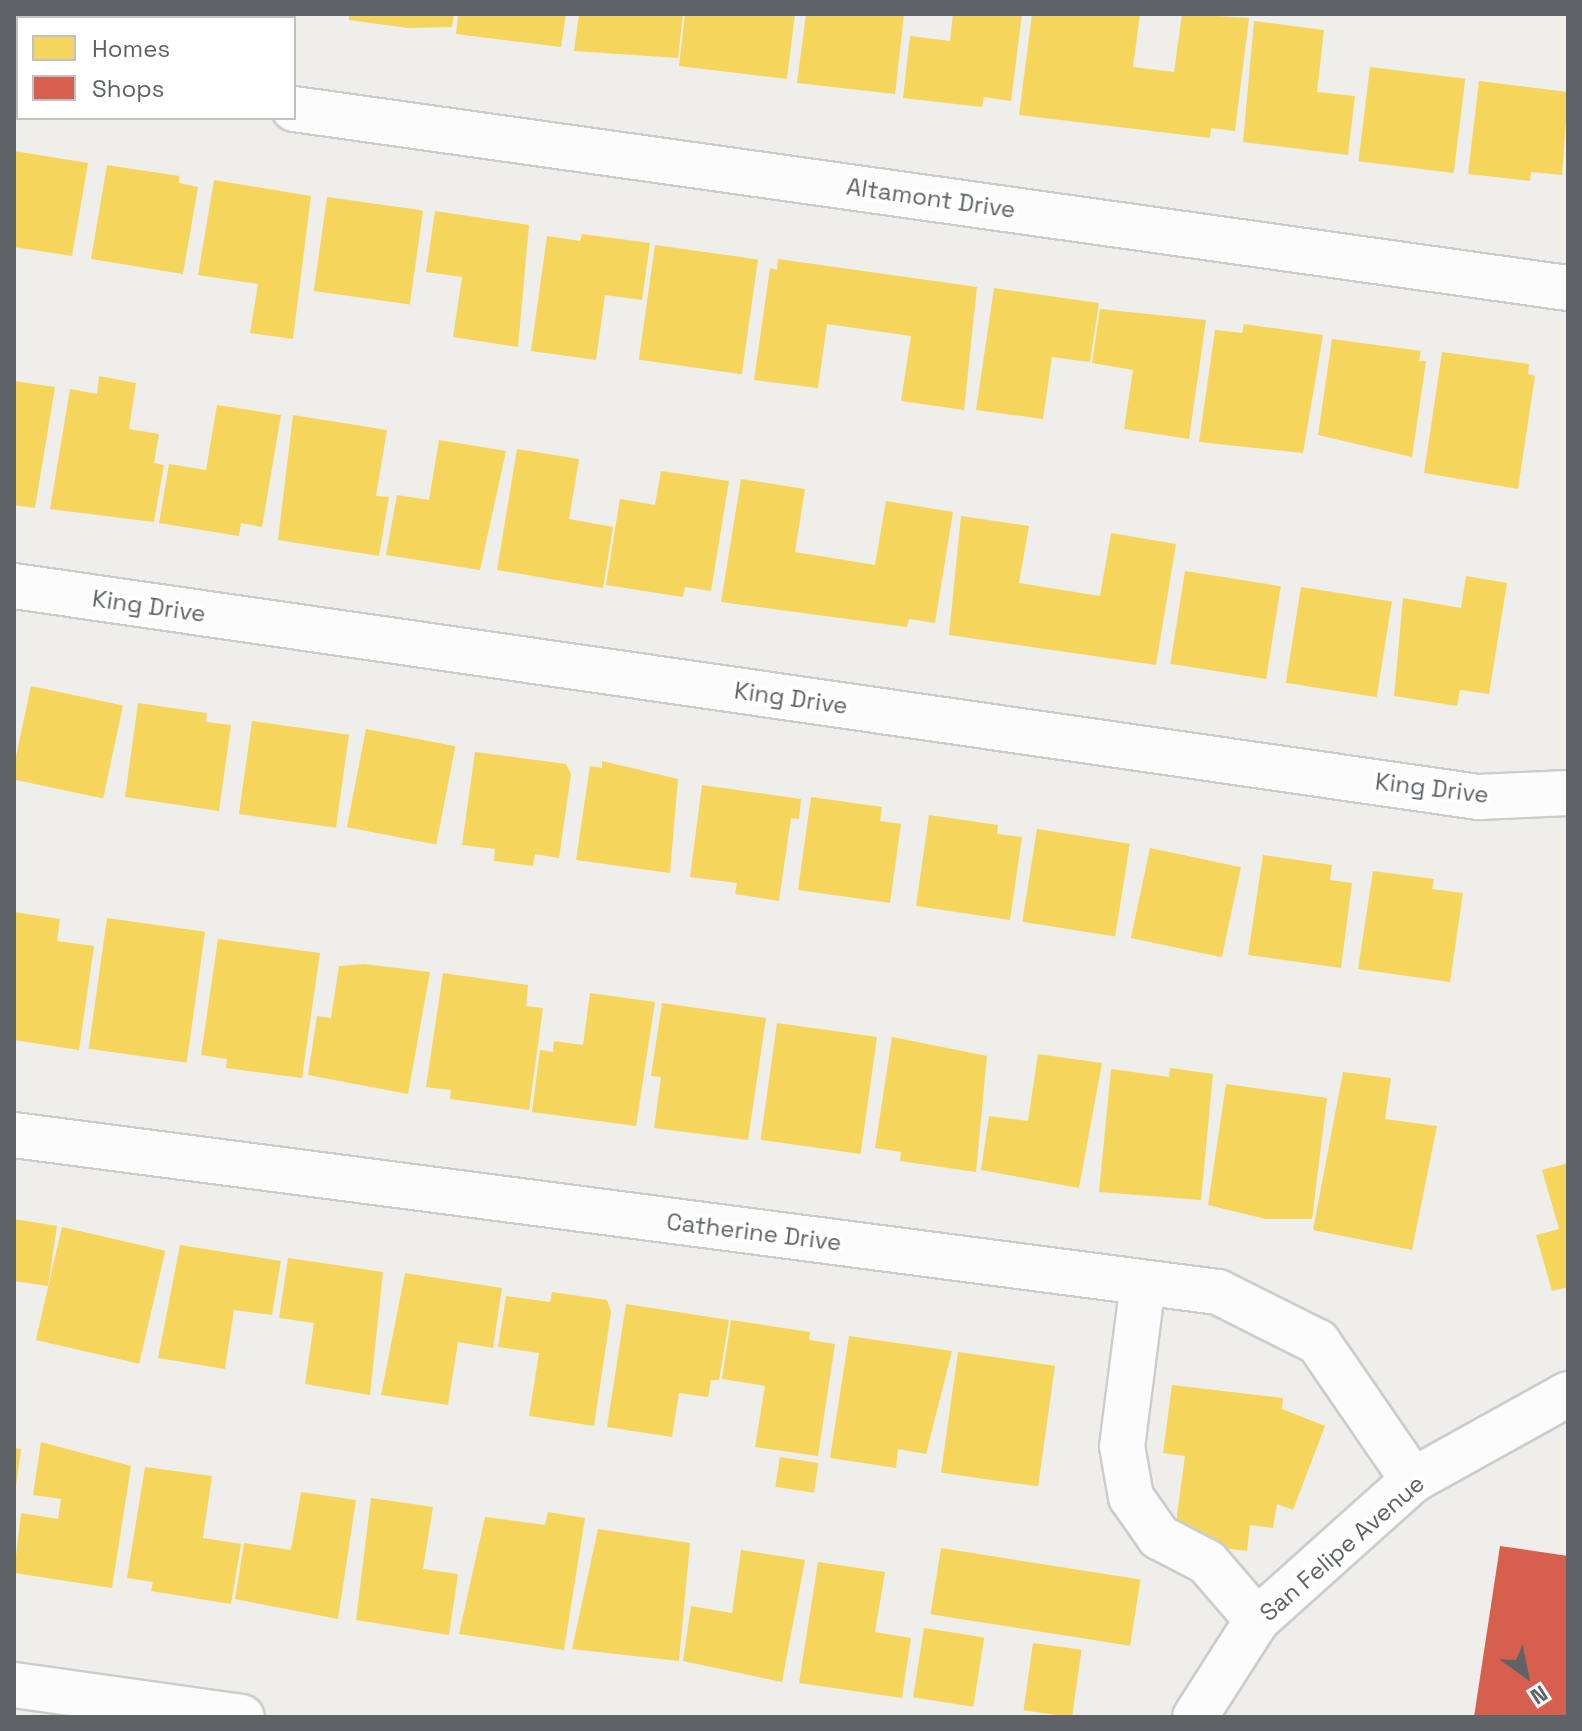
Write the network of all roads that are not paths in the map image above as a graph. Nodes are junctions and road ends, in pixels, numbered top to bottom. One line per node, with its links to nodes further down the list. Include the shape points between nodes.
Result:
1 (296, 109): 2 (street, Altamont Drive)
2 (1568, 288)
3 (14, 586): 4 (street, King Drive, via 1479,797)
4 (1568, 793)
5 (14, 1135): 6 (street, Catherine Drive)
6 (1143, 1283): 8 (street, Catherine Drive, via 1218,1292 1318,1342); 9 (street, via 1122,1446 1131,1497 1159,1537 1207,1562)
7 (1568, 1394): 8 (street, San Felipe Avenue)
8 (1413, 1480): 9 (street, San Felipe Avenue)
9 (1257, 1620): 12 (street, San Felipe Avenue)
10 (14, 1685): 11 (street)
11 (242, 1717)
12 (1195, 1717)

